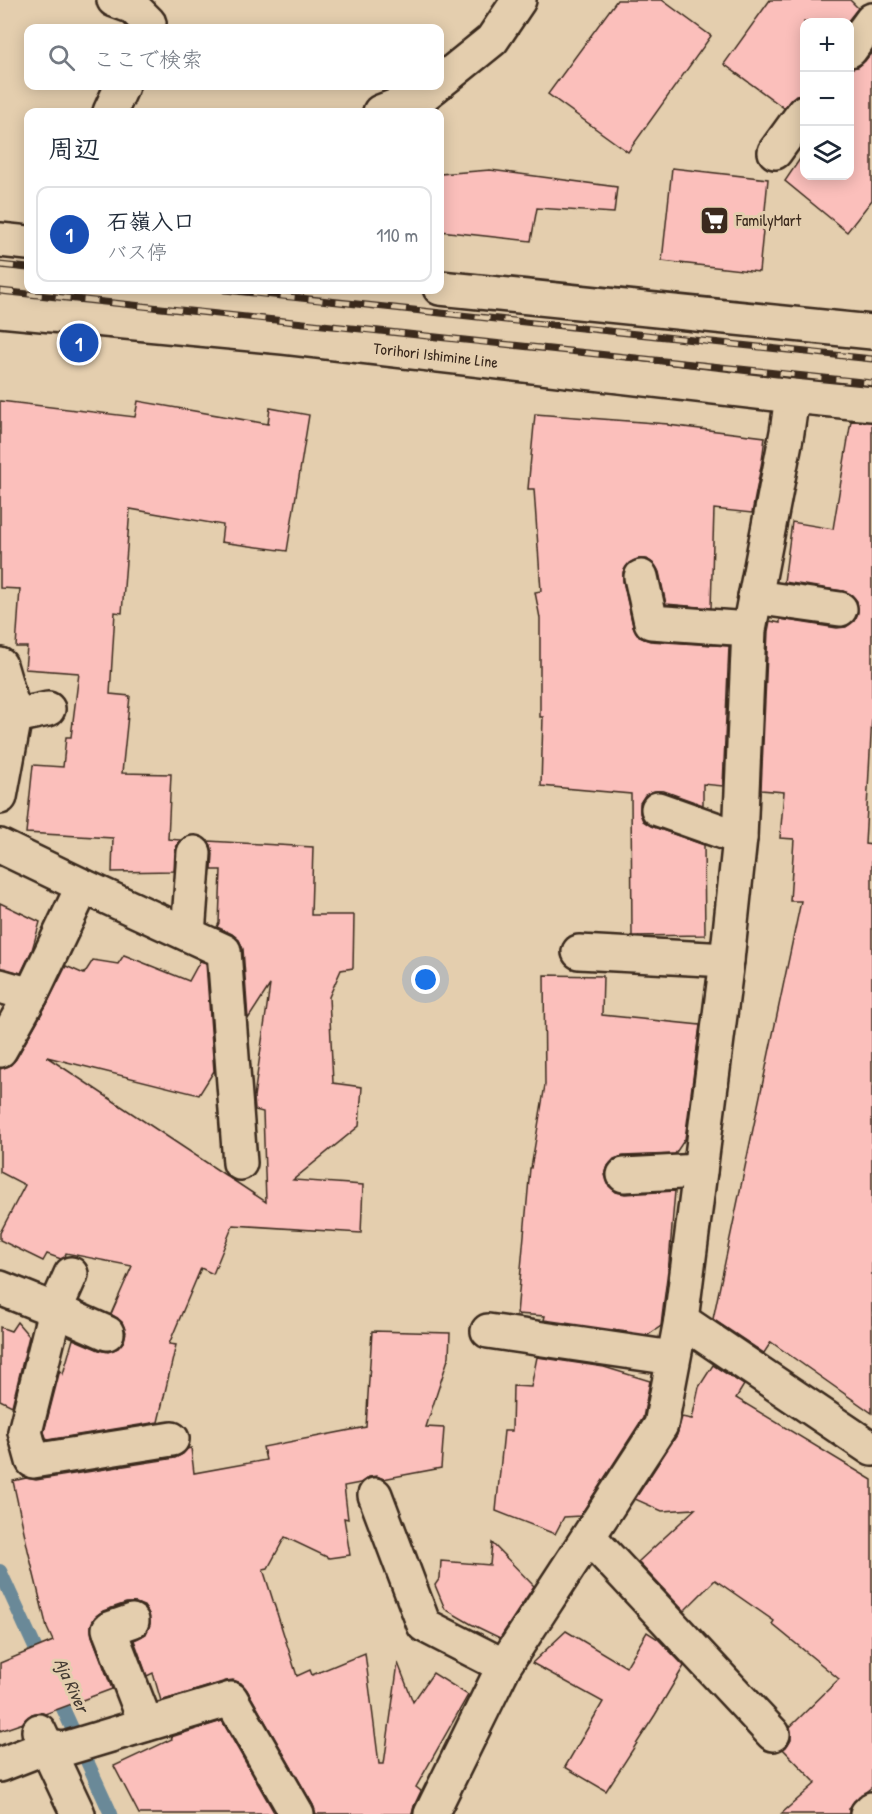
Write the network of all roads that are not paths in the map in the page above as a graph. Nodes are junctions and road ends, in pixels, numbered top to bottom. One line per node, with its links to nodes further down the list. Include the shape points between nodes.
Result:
1 (114, 0): 3 (street)
2 (519, 0): 6 (street, via 492,40)
3 (152, 17)
4 (872, 20): 5 (street)
5 (854, 43)
6 (444, 79)
7 (120, 90): 9 (street)
8 (430, 90): 10 (street)
9 (112, 108)
10 (390, 108)
11 (800, 118): 12 (street)
12 (775, 152)
13 (0, 240): 14 (street)
14 (24, 243)
15 (444, 288): 17 (street)
16 (0, 310): 18 (street, Torihori Ishimine Line, via 283,337)
17 (872, 332)
18 (792, 396): 19 (street, Torihori Ishimine Line); 21 (street)
19 (872, 404)
20 (641, 577): 23 (street, via 651,622)
21 (755, 597): 22 (street); 23 (street)
22 (840, 609)
23 (749, 629): 29 (street)
24 (0, 665): 26 (street)
25 (48, 709): 26 (street)
26 (15, 716): 27 (street)
27 (0, 797)
28 (658, 809): 29 (street)
29 (740, 838): 35 (street)
30 (0, 846): 32 (street)
31 (194, 853): 33 (street)
32 (83, 886): 33 (street); 37 (street)
33 (188, 934): 39 (street, via 224,951)
34 (579, 952): 35 (street)
35 (727, 960): 40 (street)
36 (0, 986): 37 (street)
37 (31, 995): 38 (street)
38 (0, 1050)
39 (240, 1163)
40 (700, 1171): 41 (street); 45 (street)
41 (624, 1175)
42 (71, 1274): 44 (street)
43 (0, 1288): 44 (street)
44 (56, 1310): 47 (street); 49 (street, via 25,1432 33,1461)
45 (681, 1320): 48 (street); 50 (street)
46 (488, 1331): 48 (street)
47 (107, 1333)
48 (673, 1358): 52 (street, via 661,1425)
49 (172, 1439)
50 (872, 1449)
51 (375, 1495): 54 (street, via 424,1625)
52 (589, 1537): 54 (street); 56 (street)
53 (132, 1621): 55 (street, via 109,1629)
54 (504, 1665): 62 (street)
55 (146, 1724): 57 (street, via 101,1737); 61 (street, via 231,1699)
56 (773, 1734)
57 (49, 1741): 58 (street); 60 (street)
58 (0, 1765)
59 (872, 1809): 63 (street)
60 (78, 1814)
61 (297, 1814)
62 (430, 1814)
63 (867, 1814)

